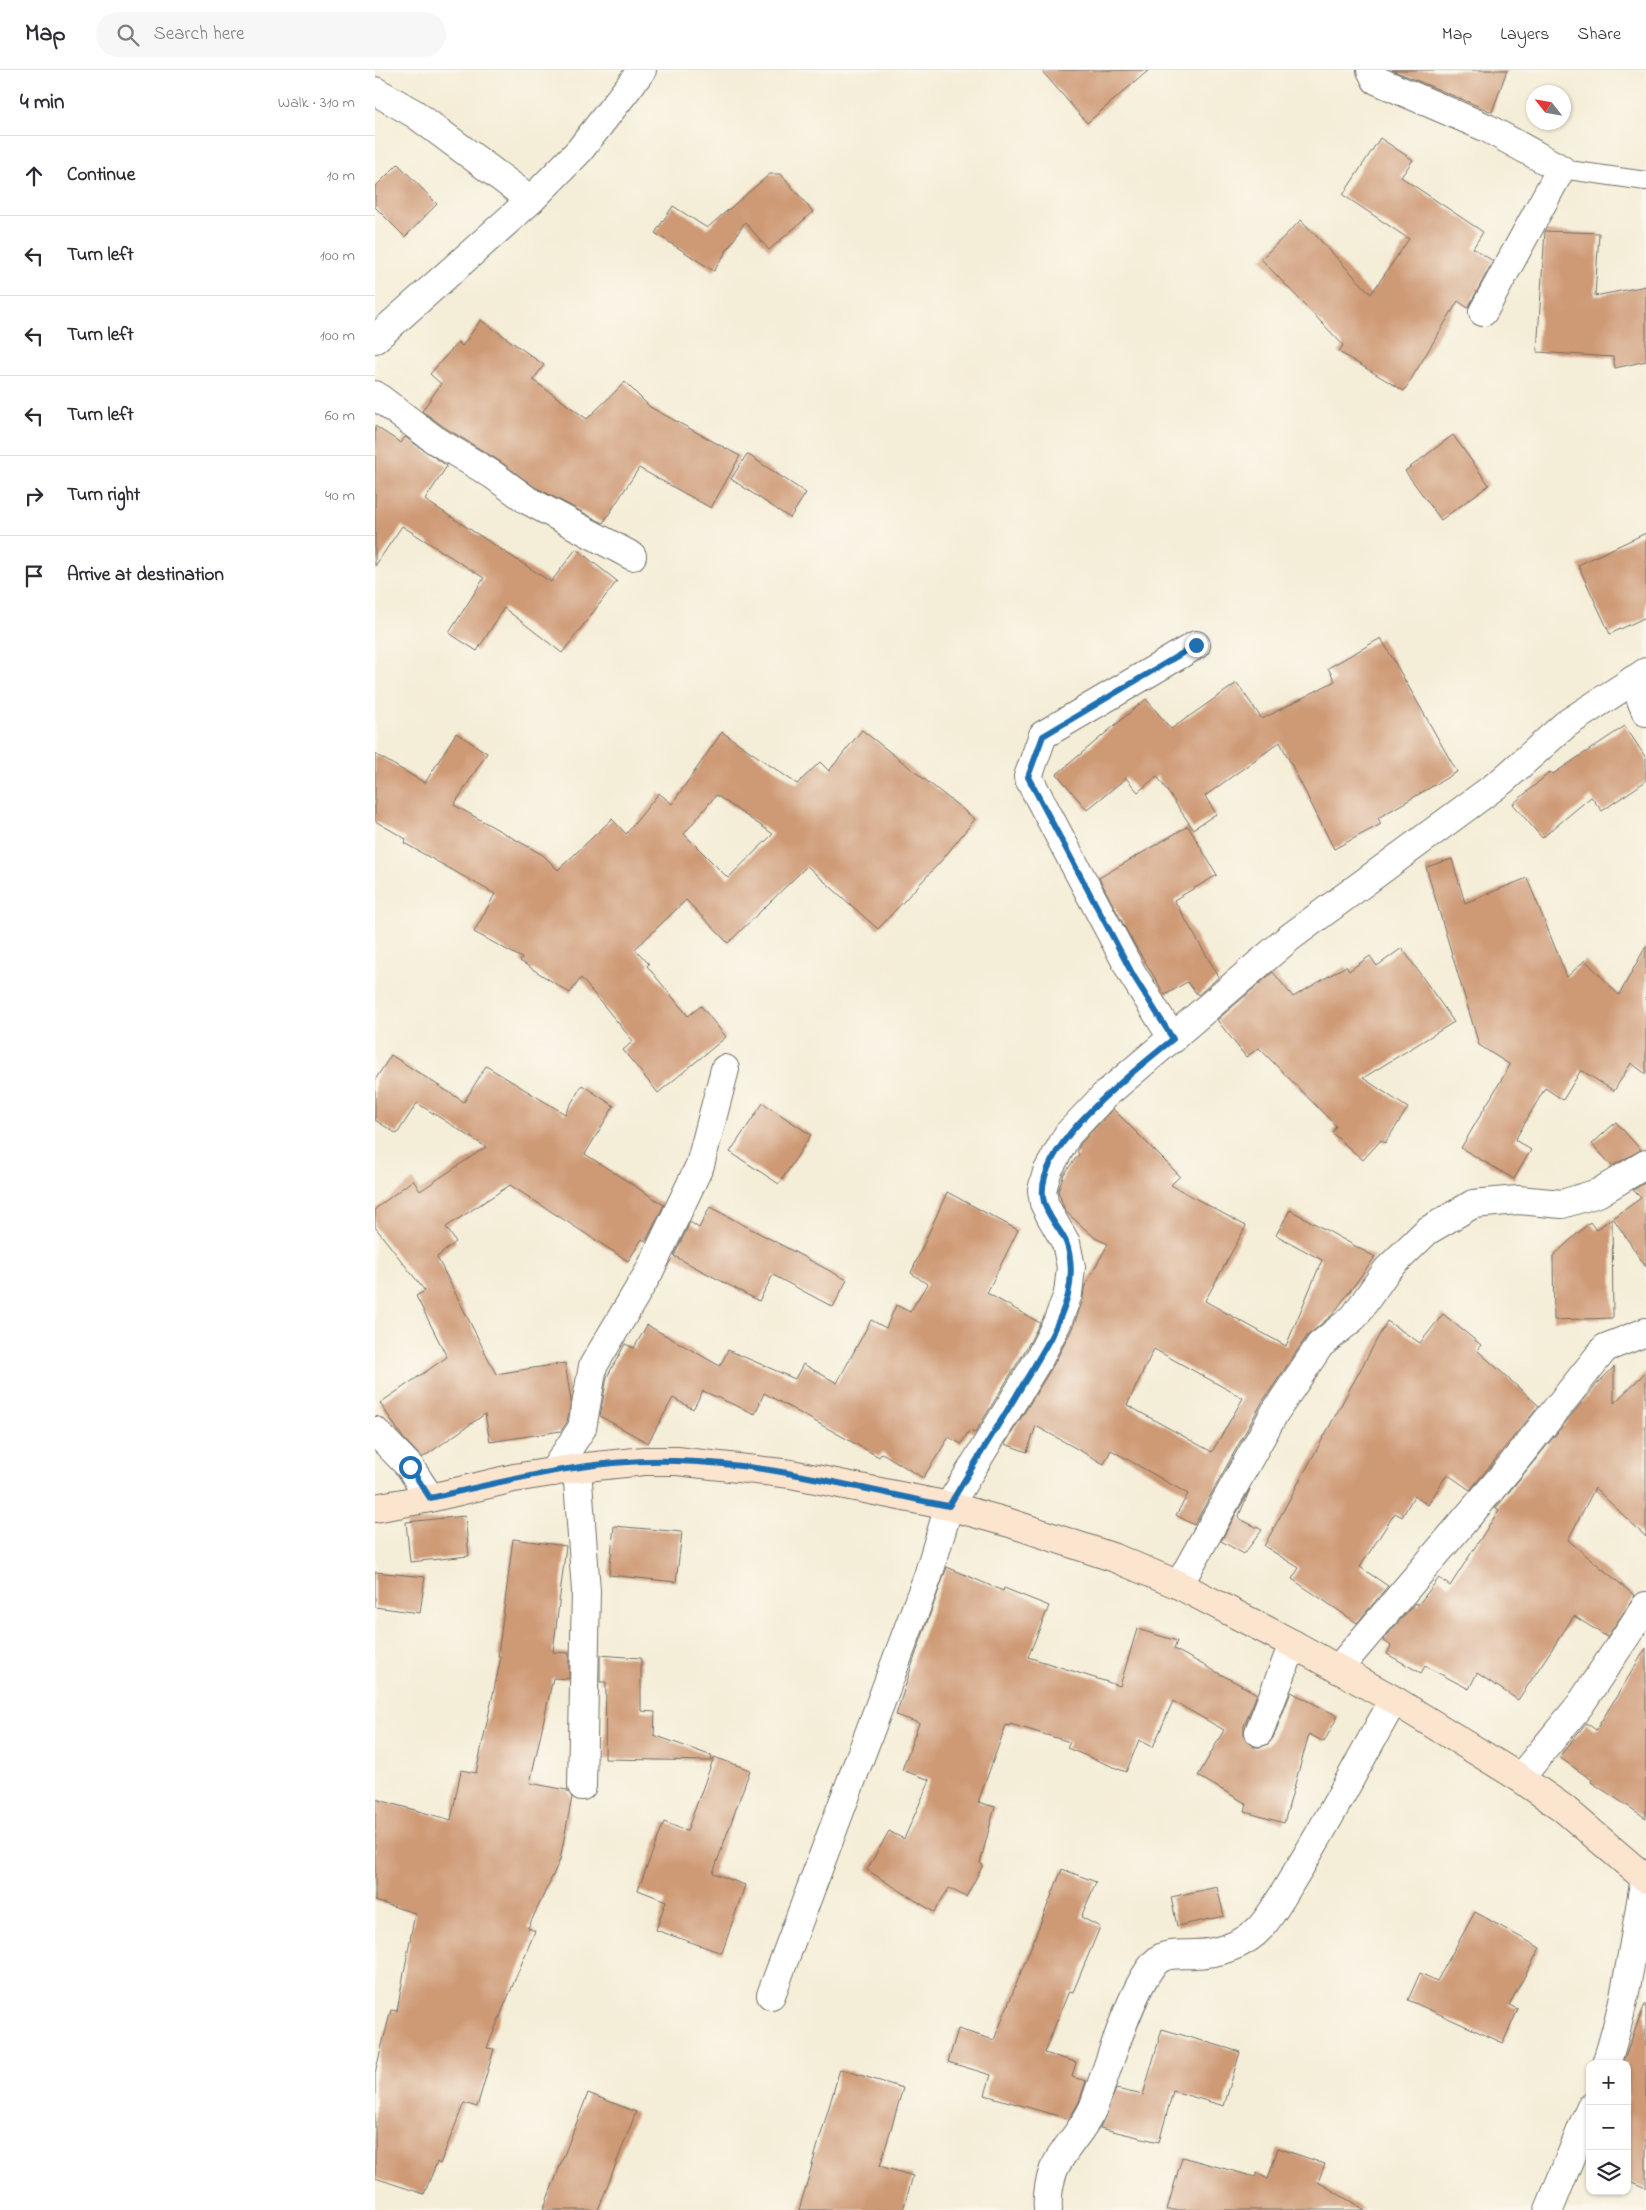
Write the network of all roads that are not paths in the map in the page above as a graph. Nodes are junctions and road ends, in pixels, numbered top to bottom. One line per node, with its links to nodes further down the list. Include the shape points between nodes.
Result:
1 (642, 70): 6 (street, via 579,151)
2 (1371, 70): 4 (street, via 1375,80 1487,128)
3 (375, 91): 6 (street, via 415,114)
4 (1561, 169): 5 (lane); 7 (street)
5 (1646, 181)
6 (531, 200): 8 (street)
7 (1483, 312)
8 (375, 339)
9 (375, 395): 10 (street, via 435,440 527,500)
10 (632, 556)
11 (1196, 645): 14 (street, via 1043,736 1028,777 1133,975)
12 (1640, 676): 13 (street); 14 (street, via 1566,724 1502,781 1289,938)
13 (1646, 712)
14 (1173, 1039): 21 (street, via 1104,1096 1068,1134 1047,1172 1044,1203 1066,1243 1071,1267 1068,1294 1040,1357)
15 (725, 1069): 19 (street, via 700,1165 649,1272 593,1366 582,1428)
16 (1646, 1164): 23 (street, via 1597,1193 1562,1204 1519,1200 1473,1204 1427,1231 1387,1270 1354,1317 1320,1345 1275,1412)
17 (1646, 1332): 26 (street, via 1605,1348)
18 (375, 1431): 20 (street, via 410,1467)
19 (565, 1470): 20 (street, via 514,1478); 21 (street, via 644,1461 721,1464 791,1474); 30 (street, via 586,1592)
20 (430, 1498): 22 (street)
21 (949, 1506): 23 (street, via 1115,1558); 32 (street, via 928,1576)
22 (375, 1508)
23 (1179, 1585): 25 (street)
24 (1646, 1606): 29 (street, via 1580,1705)
25 (1293, 1644): 26 (street); 28 (street)
26 (1338, 1669): 27 (street)
27 (1394, 1700): 29 (street); 35 (street, via 1317,1840 1258,1930 1221,1950 1160,1958 1140,1984 1092,2111 1055,2169 1049,2187)
28 (1259, 1732)
29 (1520, 1778): 31 (street, via 1563,1808)
30 (582, 1786)
31 (1645, 1879): 33 (street)
32 (771, 1995)
33 (1607, 2060)
34 (1586, 2118): 36 (street)
35 (1048, 2210)
36 (1549, 2210)

